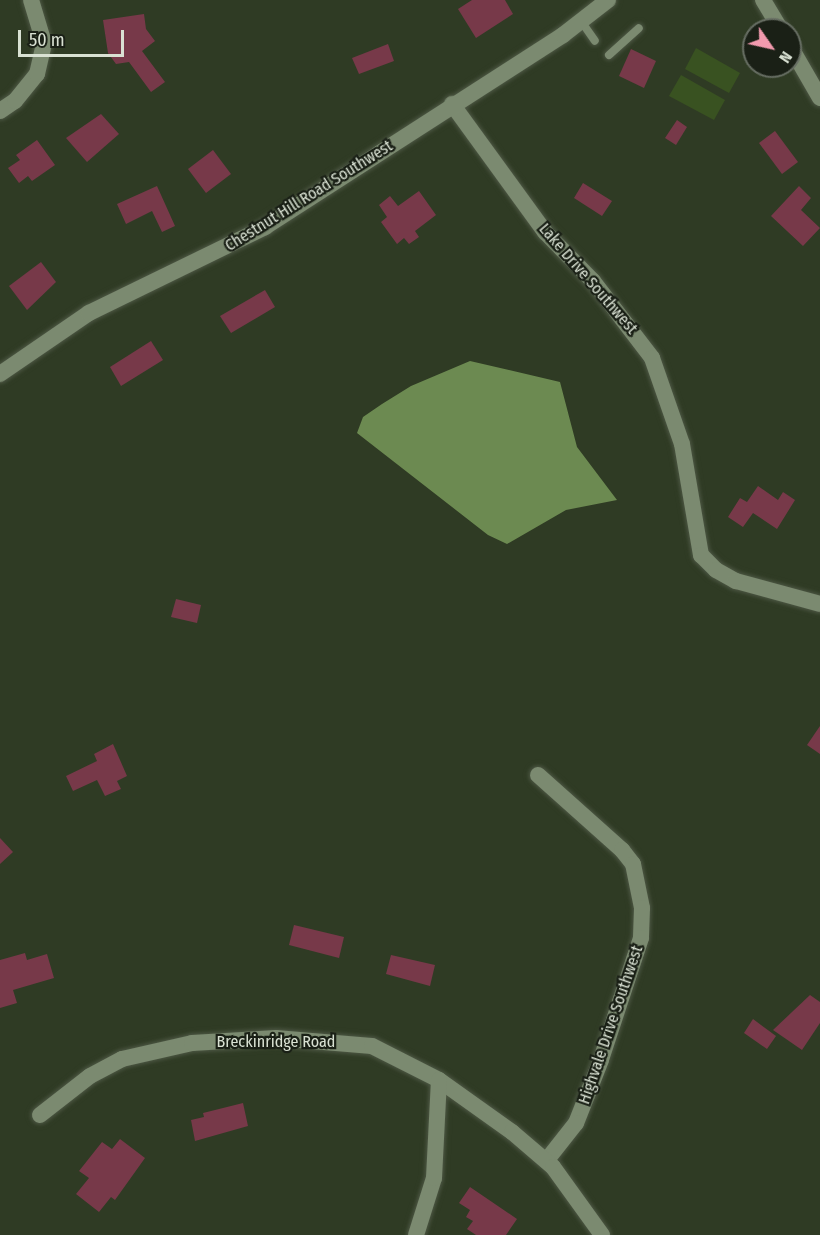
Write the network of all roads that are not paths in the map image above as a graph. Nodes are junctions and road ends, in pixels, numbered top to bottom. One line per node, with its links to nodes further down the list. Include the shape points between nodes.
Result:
1 (31, 0): 12 (street, via 44,43 37,74 15,101)
2 (608, 0): 5 (street, Chestnut Hill Road Southwest)
3 (764, 0): 4 (street)
4 (774, 18)
5 (581, 21): 7 (lane); 11 (street, Chestnut Hill Road Southwest)
6 (639, 28): 8 (lane)
7 (595, 41)
8 (609, 55)
9 (802, 67): 10 (street)
10 (820, 98)
11 (452, 104): 13 (street, Chestnut Hill Road Southwest, via 265,227 89,313); 14 (street, Lake Drive Southwest, via 545,232 593,281 652,358 681,444 701,555 716,570 736,581)
12 (0, 111)
13 (0, 374)
14 (820, 604)
15 (538, 775): 18 (street, Highvale Drive Southwest, via 633,864 642,908 641,938 601,1060 576,1123)
16 (439, 1080): 17 (street, Breckinridge Road, via 372,1046 339,1041 276,1038 192,1043 122,1059 90,1076); 18 (street, Breckinridge Road); 19 (street, via 434,1178)
17 (40, 1115)
18 (546, 1161): 20 (street, Breckinridge Road)
19 (416, 1235)
20 (602, 1235)

